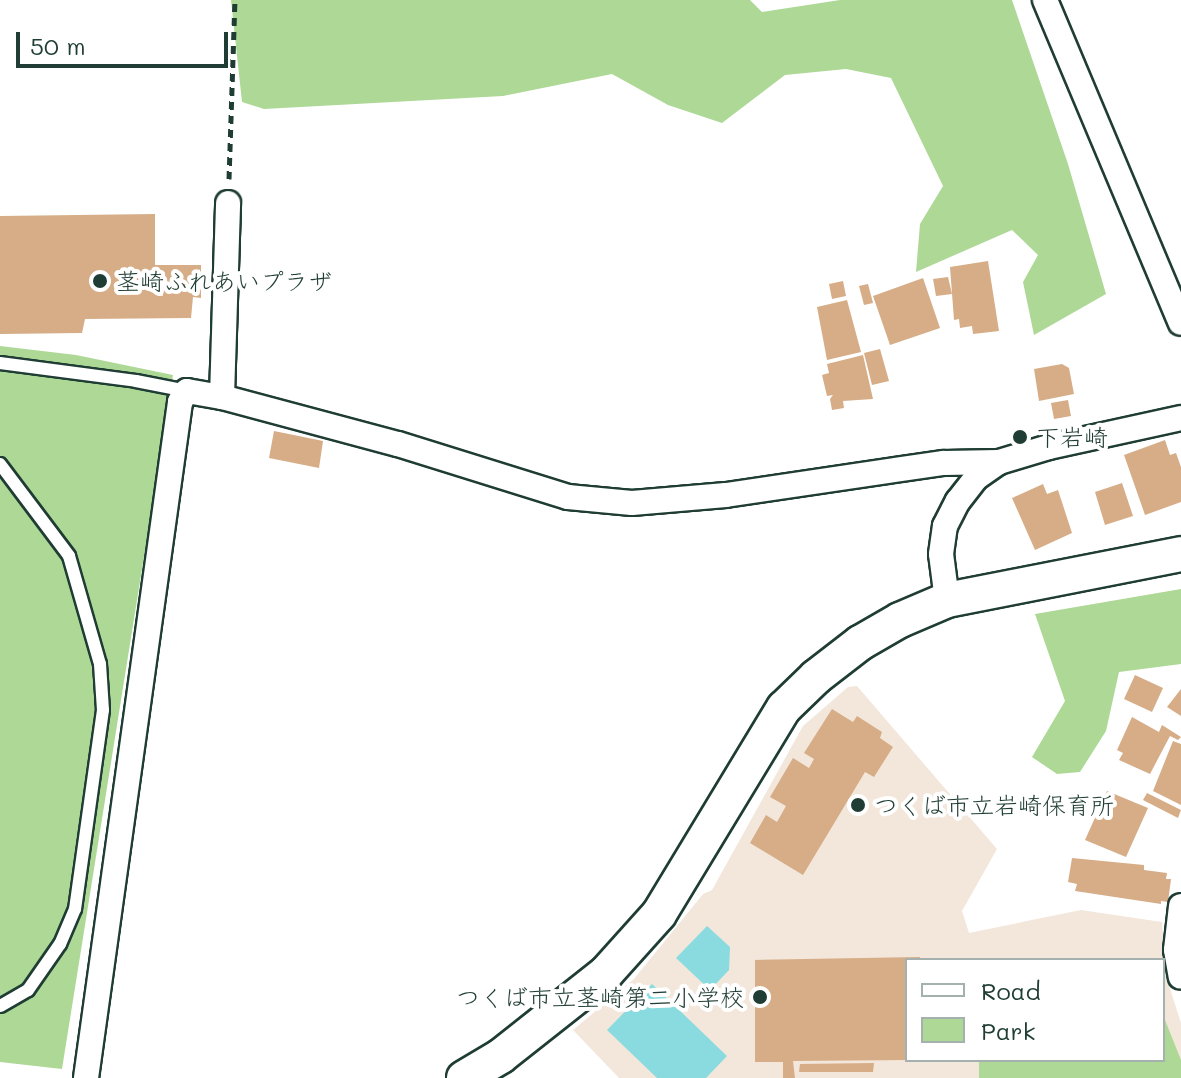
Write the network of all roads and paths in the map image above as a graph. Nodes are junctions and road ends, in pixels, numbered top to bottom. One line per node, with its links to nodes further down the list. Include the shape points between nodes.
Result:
1 (235, 0): 3 (path)
2 (1045, 0): 4 (street)
3 (228, 203): 7 (street)
4 (1181, 323)
5 (0, 363): 6 (lane)
6 (187, 391): 7 (street); 16 (street, via 180,402)
7 (222, 397): 9 (street, via 568,497 619,502 726,495 944,463)
8 (1181, 418): 9 (street)
9 (999, 462): 12 (street, via 976,478 945,526 941,554)
10 (0, 464): 15 (lane, via 69,556 100,664 103,710 75,909 60,944 28,990)
11 (1181, 554): 12 (street)
12 (947, 600): 17 (street, via 860,643 784,708 659,914 595,982 501,1056)
13 (1181, 906): 14 (street, via 1176,950)
14 (1181, 977)
15 (0, 1006)
16 (86, 1078)
17 (464, 1078)

